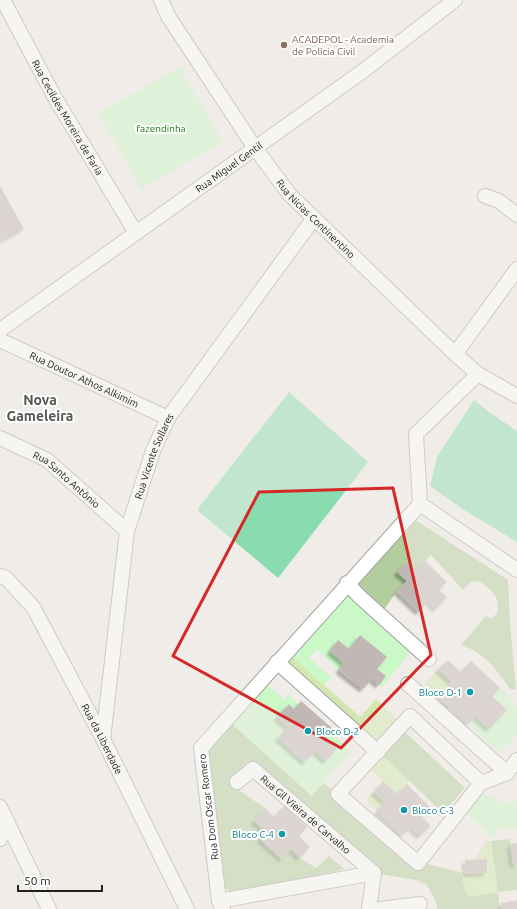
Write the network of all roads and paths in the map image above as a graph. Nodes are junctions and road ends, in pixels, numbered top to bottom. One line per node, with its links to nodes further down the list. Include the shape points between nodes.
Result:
1 (3, 0): 8 (street, Rua Cecildes Moreira de Faria, via 54,96)
2 (161, 0): 4 (street, Rua Nicias Continentino, via 168,16)
3 (455, 0): 4 (street, Rua Miguel Gentil, via 363,71)
4 (255, 148): 7 (street, Rua Nicias Continentino, via 290,195); 8 (street, Rua Miguel Gentil)
5 (486, 196): 6 (street, via 499,201)
6 (517, 215)
7 (314, 218): 12 (street, Rua Nicias Continentino); 15 (street, Rua Vicente Sollares)
8 (136, 234): 10 (street, Rua Miguel Gentil)
9 (517, 269): 12 (street)
10 (0, 330)
11 (0, 340): 15 (street, Rua Doutor Athos Alkimim)
12 (455, 354): 13 (street, Rua Nicias Continentino)
13 (478, 374): 14 (street, Rua Nicias Continentino); 17 (street, via 416,434)
14 (517, 396)
15 (168, 418): 18 (street, Rua Vicente Sollares, via 153,451)
16 (0, 438): 18 (street, Rua Santo Antônio, via 47,460)
17 (420, 504): 19 (street); 21 (street, Rua Dom Oscar Romero)
18 (127, 531): 25 (street, Rua Vicente Sollares)
19 (517, 573)
20 (3, 577): 25 (street, Rua da Liberdade, via 33,607)
21 (347, 584): 22 (street); 23 (street, Rua Dom Oscar Romero)
22 (429, 659)
23 (277, 662): 26 (street); 36 (street, Rua Dom Oscar Romero, via 201,748)
24 (408, 684): 28 (street)
25 (103, 739): 37 (street, Rua da Liberdade)
26 (378, 752): 30 (street, via 410,716); 30 (street, via 338,794 418,863)
27 (517, 760): 28 (street)
28 (507, 773): 30 (street)
29 (237, 782): 34 (street, Rua Gil Vieira de Carvalho, via 253,769)
30 (481, 783)
31 (0, 807): 32 (street)
32 (7, 822): 33 (street); 38 (street)
33 (0, 839)
34 (374, 874): 36 (street); 39 (street)
35 (420, 904): 40 (street)
36 (221, 905)
37 (182, 908)
38 (49, 909)
39 (369, 909)
40 (380, 909)

